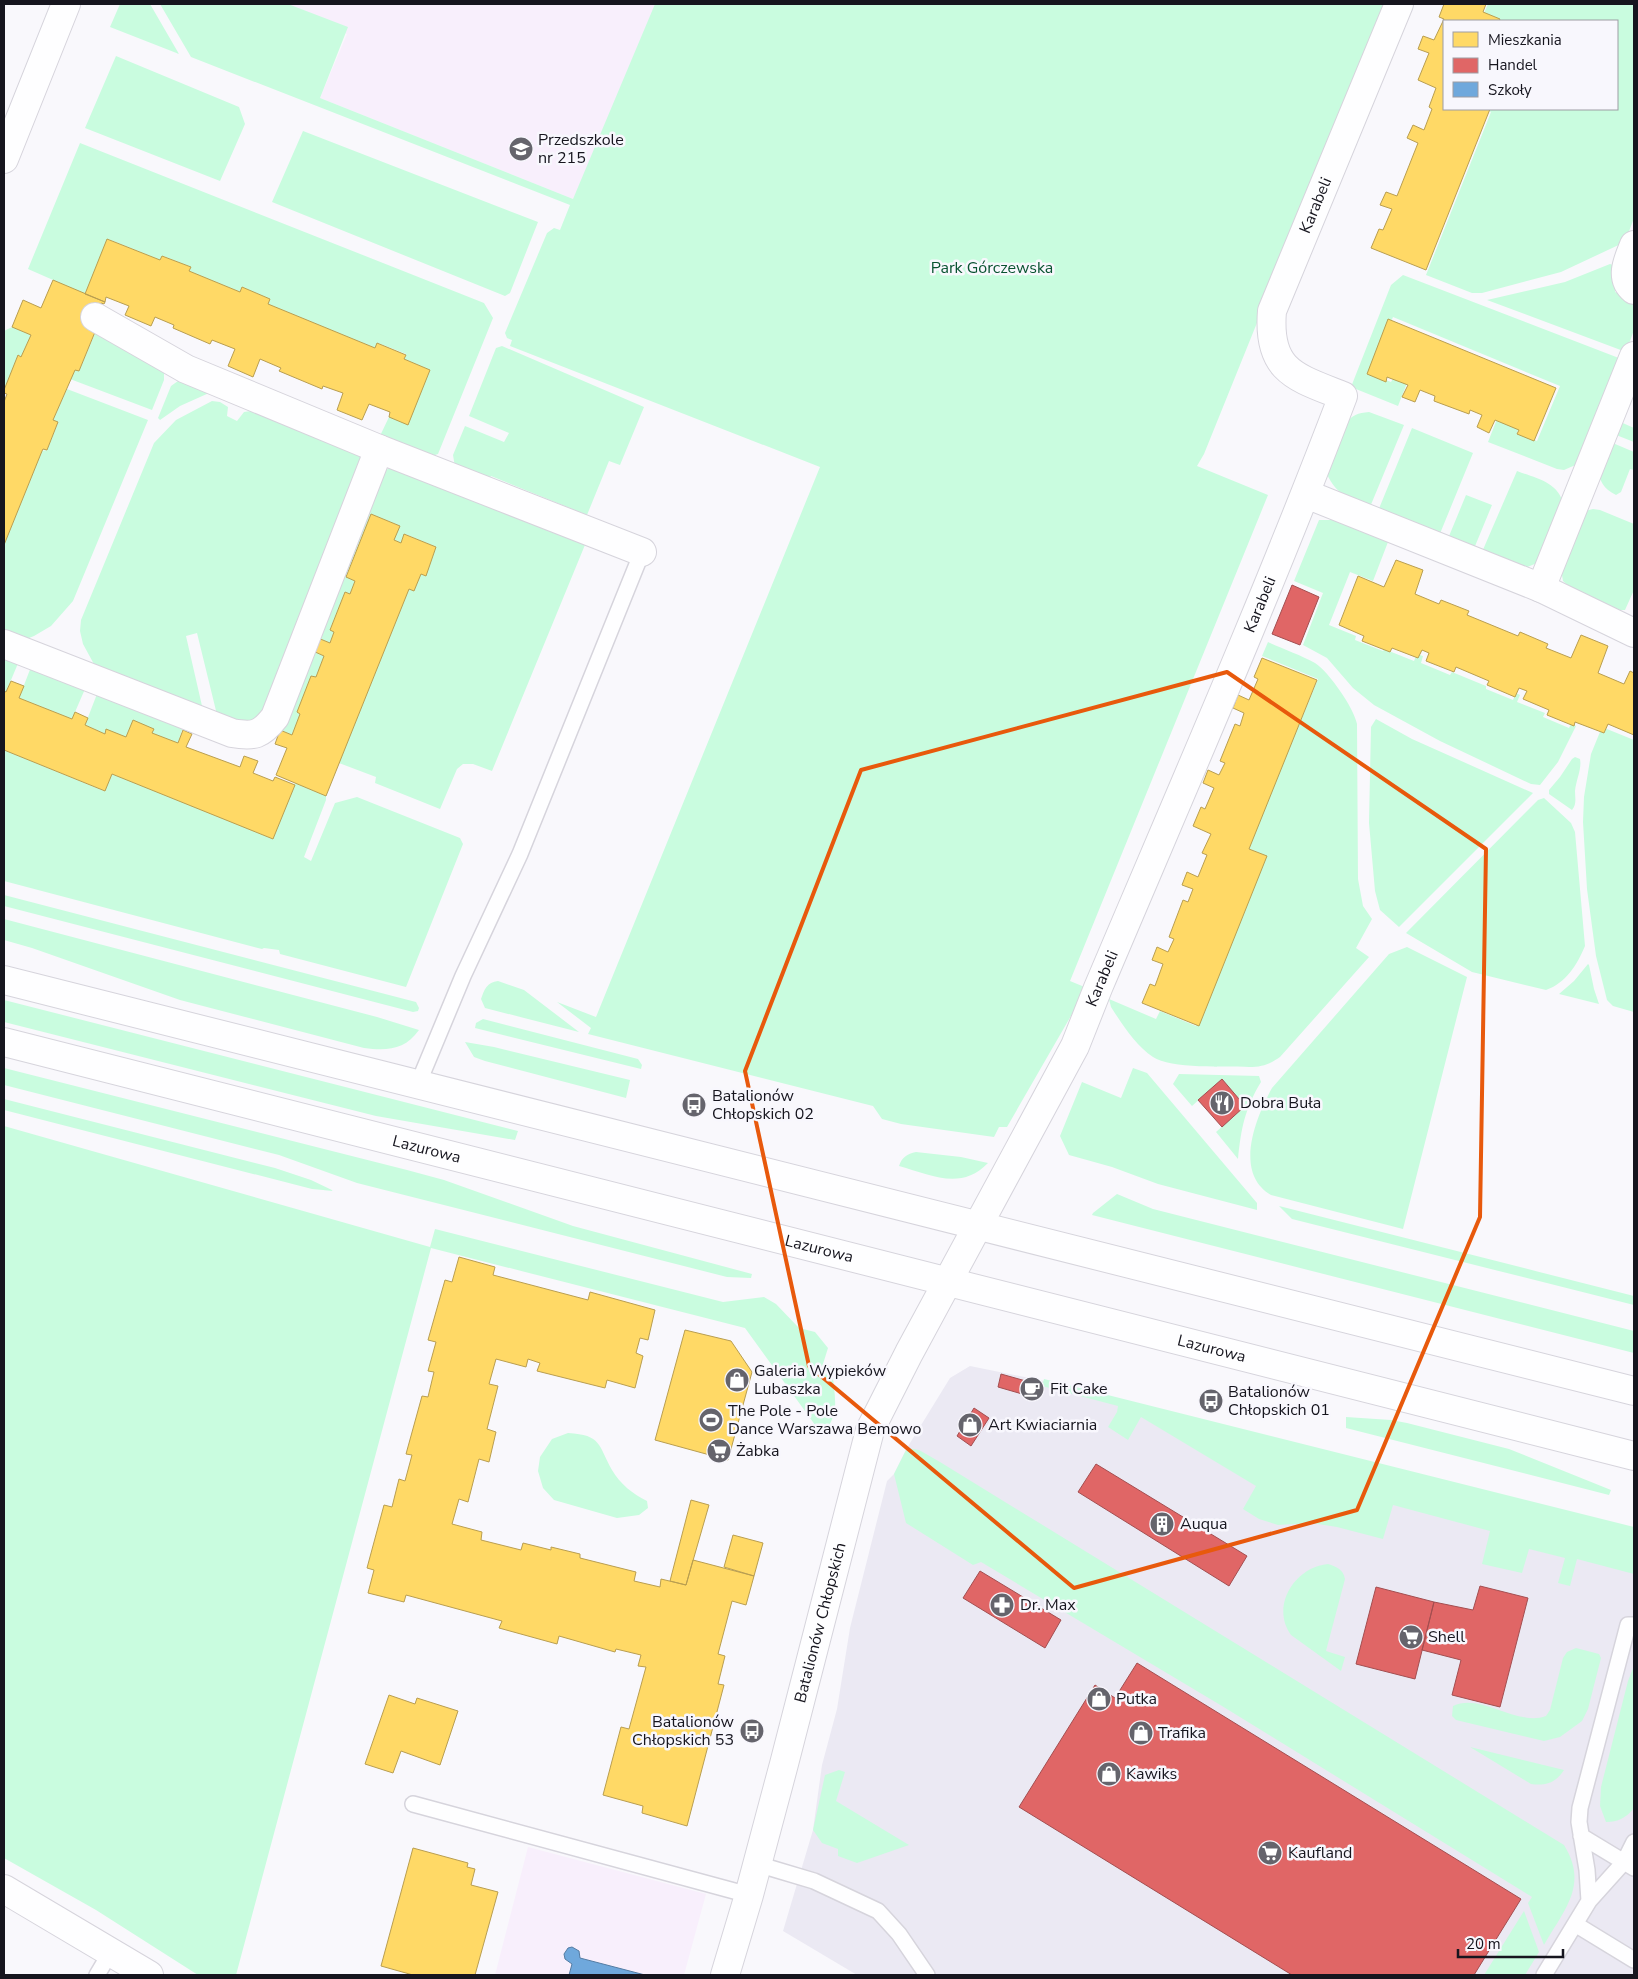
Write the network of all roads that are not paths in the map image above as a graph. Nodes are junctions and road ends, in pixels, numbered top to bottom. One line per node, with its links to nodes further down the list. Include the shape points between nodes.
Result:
1 (66, 4): 3 (street)
2 (1399, 4): 9 (street, Karabeli, via 1272,310 1273,348 1284,367 1303,380 1343,396)
3 (4, 158)
4 (1634, 245): 5 (street, via 1626,266 1628,285)
5 (1634, 290)
6 (95, 317): 8 (street, via 186,369)
7 (1634, 356): 11 (street)
8 (379, 449): 10 (street); 13 (street, via 275,717 266,729 250,736 232,733)
9 (1306, 494): 11 (street); 17 (street, Karabeli, via 1075,1046)
10 (642, 552): 16 (lane, via 520,854 463,976)
11 (1541, 588): 12 (street)
12 (1634, 633)
13 (4, 644)
14 (4, 980): 16 (street)
15 (4, 1042): 18 (street, Lazurowa)
16 (418, 1084): 17 (street)
17 (978, 1225): 18 (street, Karabeli); 19 (street)
18 (948, 1282): 20 (street, Lazurowa); 25 (street, Batalionów Chłopskich, via 870,1430)
19 (1634, 1391)
20 (1634, 1456)
21 (1634, 1625): 23 (lane, via 1628,1625 1583,1790)
22 (414, 1804): 28 (lane)
23 (1580, 1836): 26 (lane); 29 (lane)
24 (1634, 1843): 26 (lane)
25 (757, 1864): 28 (street, Batalionów Chłopskich); 35 (lane, via 814,1881 878,1911 899,1934)
26 (1629, 1865): 29 (lane)
27 (4, 1890): 32 (street)
28 (749, 1895): 34 (street, Batalionów Chłopskich)
29 (1589, 1901): 30 (lane)
30 (1575, 1924): 31 (lane); 36 (lane)
31 (1634, 1960)
32 (103, 1964): 33 (street)
33 (149, 1975)
34 (725, 1975)
35 (927, 1975)
36 (1544, 1975)

